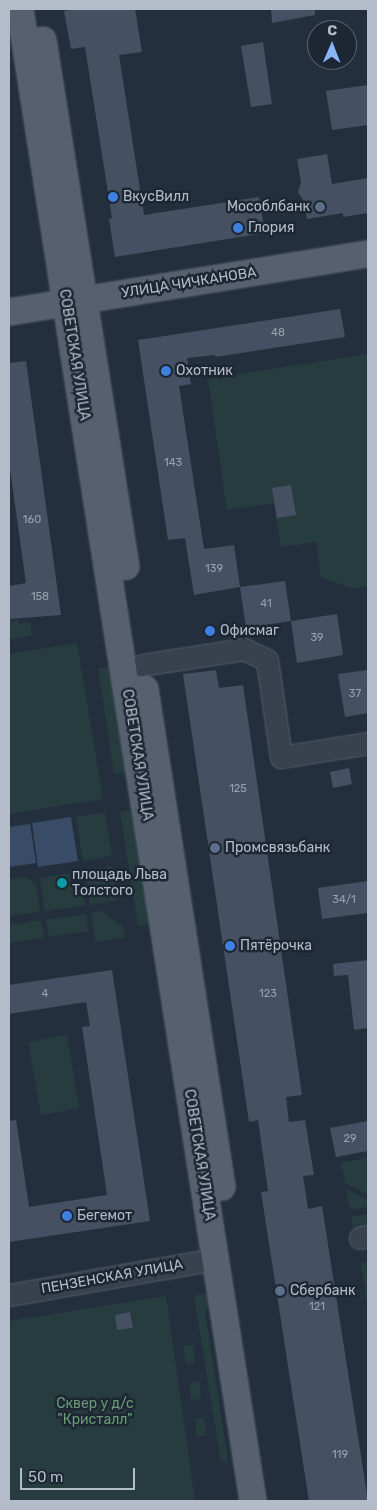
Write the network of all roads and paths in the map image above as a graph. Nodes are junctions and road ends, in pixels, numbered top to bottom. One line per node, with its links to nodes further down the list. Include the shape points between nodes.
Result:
1 (20, 9): 4 (main road, СОВЕТСКАЯ УЛИЦА)
2 (38, 9): 4 (main road)
3 (368, 254): 4 (main road, УЛИЦА ЧИЧКАНОВА)
4 (75, 302): 5 (main road, УЛИЦА ЧИЧКАНОВА); 6 (main road); 8 (main road, СОВЕТСКАЯ УЛИЦА)
5 (9, 312)
6 (142, 665): 7 (street, via 244,649 268,660 281,757); 8 (main road)
7 (368, 743)
8 (224, 1258): 9 (street, ПЕНЗЕНСКАЯ УЛИЦА); 10 (main road, СОВЕТСКАЯ УЛИЦА); 11 (main road)
9 (9, 1295)
10 (253, 1501)
11 (270, 1501)

